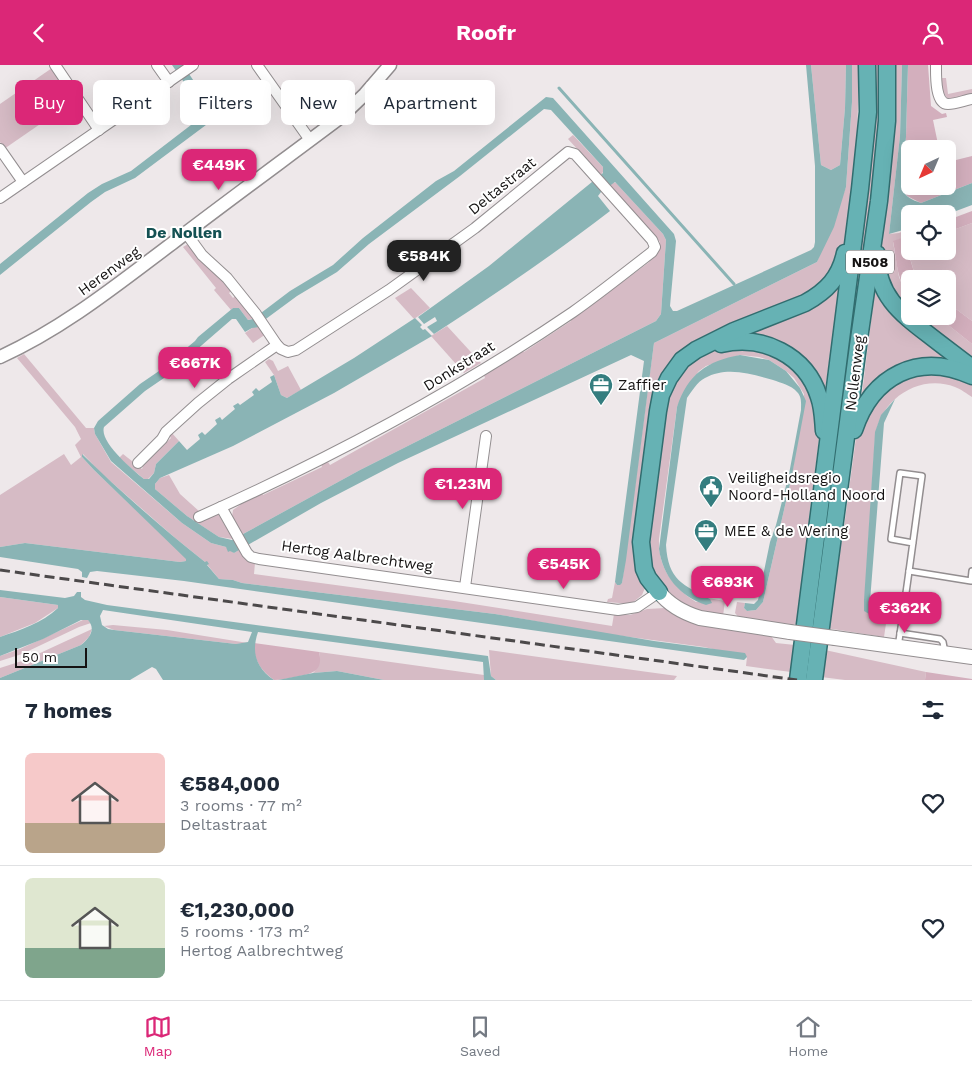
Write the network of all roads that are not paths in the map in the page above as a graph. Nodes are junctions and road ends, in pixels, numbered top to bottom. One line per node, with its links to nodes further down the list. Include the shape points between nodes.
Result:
1 (55, 65): 11 (street)
2 (157, 65): 9 (street)
3 (257, 65): 12 (street)
4 (390, 65): 12 (street, Herenweg, via 356,103)
5 (867, 65): 16 (highway, Nollenweg / N508, via 868,111)
6 (887, 65): 18 (highway, Nollenweg / N508, via 887,121)
7 (936, 65): 10 (street, via 941,100 947,104)
8 (192, 66): 9 (street)
9 (173, 79): 11 (street)
10 (972, 99)
11 (99, 130): 15 (street)
12 (310, 140): 19 (street, Herenweg)
13 (0, 149): 15 (street)
14 (593, 173): 20 (street, Deltastraat, via 575,154 568,152 475,228 389,291 296,350 288,352); 28 (street, Donkstraat, via 652,240 655,247 652,252 574,311 441,395 322,460)
15 (23, 182): 17 (street)
16 (860, 189): 27 (highway, Nollenweg / N508); 34 (highway, via 843,263 828,287 805,303 696,350 682,360 665,386 658,411 641,542 644,569)
17 (0, 198)
18 (879, 201): 22 (highway, via 877,262 890,301); 25 (highway, Nollenweg / N508)
19 (186, 233): 20 (street, via 202,255 228,278); 21 (street, Herenweg, via 72,317 35,341)
20 (277, 345): 26 (street, via 198,403)
21 (0, 357)
22 (972, 368)
23 (972, 376): 25 (highway, via 933,365 910,369 892,377 866,402)
24 (486, 436): 33 (street)
25 (844, 458): 38 (highway, Nollenweg / N508)
26 (138, 463)
27 (824, 473): 34 (highway, via 821,403 814,384 795,360 760,342 738,340 711,347 691,359 673,380 661,414 646,543 648,562); 37 (highway, Nollenweg / N508)
28 (221, 507): 29 (street, Donkstraat); 33 (street, Hertog Aalbrechtweg, via 253,558)
29 (200, 517)
30 (913, 543): 30 (lane, via 922,476 900,473 890,539); 31 (lane)
31 (909, 571): 32 (lane, via 971,581); 35 (lane)
32 (972, 571)
33 (465, 587): 34 (street, Hertog Aalbrechtweg, via 618,610 637,607)
34 (659, 592): 35 (main road, bridge, via 672,605 696,617 835,638)
35 (899, 640): 36 (main road)
36 (972, 657)
37 (798, 680)
38 (814, 680)

